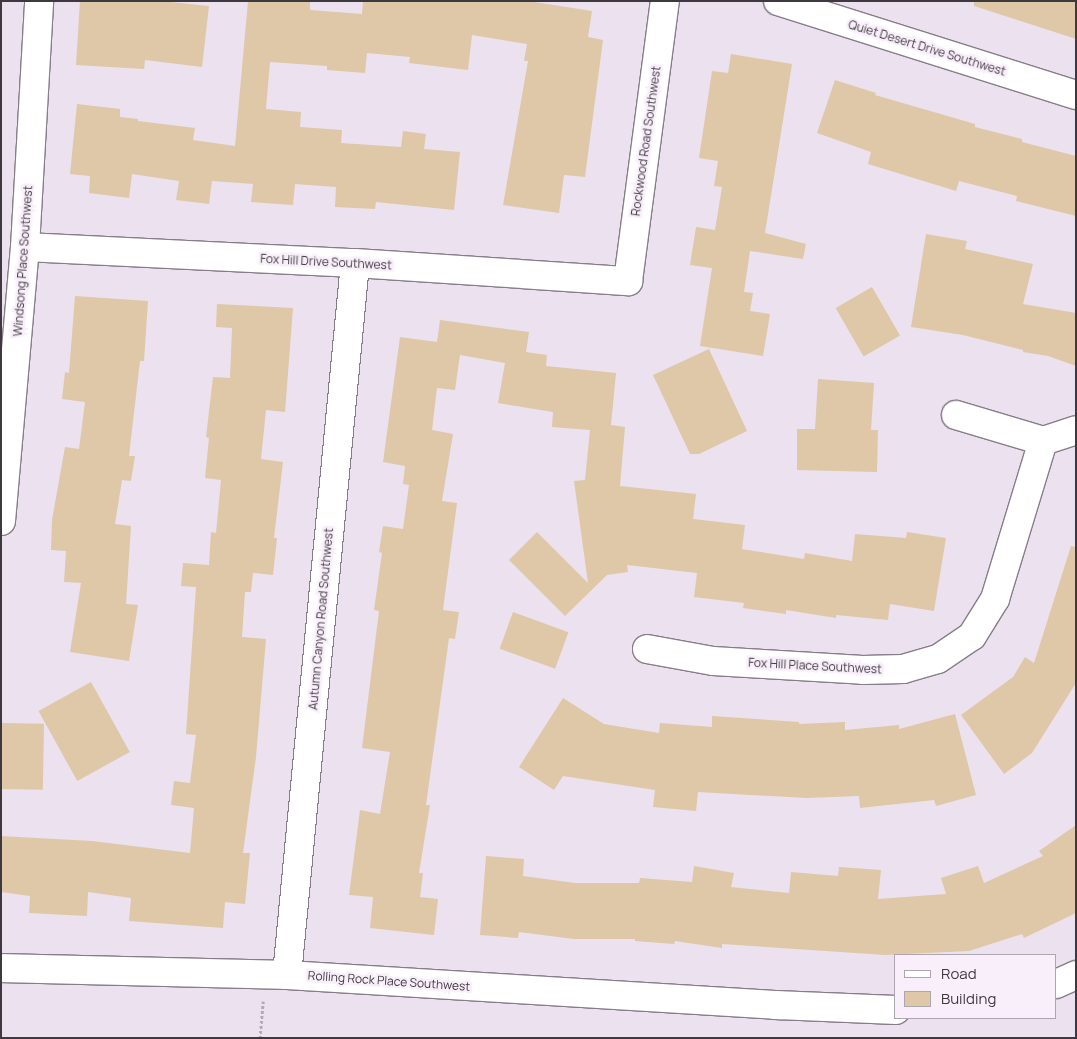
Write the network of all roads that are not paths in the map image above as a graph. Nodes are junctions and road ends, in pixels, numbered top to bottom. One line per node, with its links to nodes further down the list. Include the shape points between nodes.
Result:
1 (40, 1): 5 (street, Windsong Place Southwest)
2 (665, 1): 7 (street, Rockwood Road Southwest)
3 (778, 1): 4 (street, Quiet Desert Drive Southwest)
4 (1076, 95)
5 (25, 247): 6 (street, Fox Hill Drive Southwest); 11 (street, Windsong Place Southwest)
6 (355, 263): 7 (street, Fox Hill Drive Southwest); 14 (street, Autumn Canyon Road Southwest)
7 (628, 281)
8 (956, 415): 10 (street)
9 (1076, 430): 10 (street)
10 (1043, 441): 12 (street, Fox Hill Place Southwest, via 995,599 972,636 938,659 903,669 864,670 713,660)
11 (1, 521)
12 (647, 649)
13 (1, 968): 14 (street, Rolling Rock Place Southwest)
14 (276, 974): 17 (street, Rolling Rock Place Southwest)
15 (1076, 975): 16 (street)
16 (1057, 984)
17 (894, 1010)

